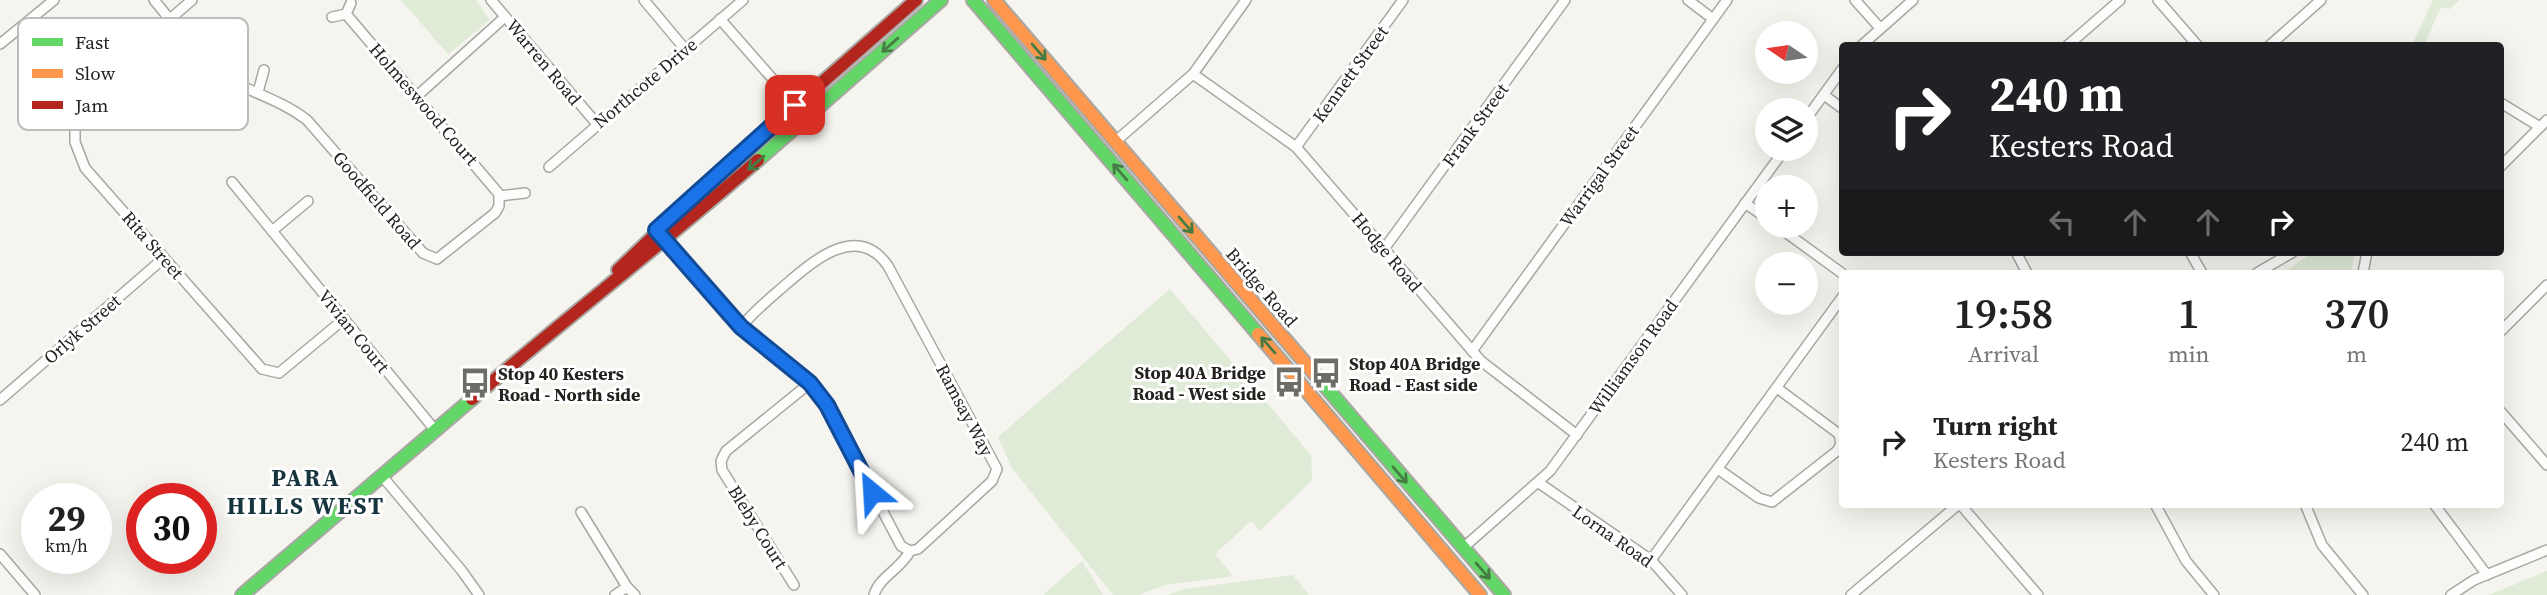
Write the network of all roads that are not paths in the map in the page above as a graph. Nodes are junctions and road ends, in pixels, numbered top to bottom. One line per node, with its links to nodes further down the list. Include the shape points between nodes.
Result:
1 (54, 0): 25 (street)
2 (153, 0): 26 (street, Goodfield Road)
3 (192, 0): 27 (street)
4 (491, 0): 24 (street, Warren Road)
5 (645, 0): 37 (street)
6 (743, 0): 28 (street, Northcote Drive)
7 (916, 0): 47 (main road)
8 (941, 0): 49 (main road, one-way to 49)
9 (973, 0): 55 (main road, Bridge Road)
10 (994, 0): 53 (main road, Bridge Road, one-way to 53)
11 (1246, 0): 39 (street)
12 (1403, 0): 54 (street, Kennett Street)
13 (1565, 0): 69 (street, Frank Street)
14 (1688, 0): 29 (street)
15 (1727, 0): 29 (street, Warrigal Street)
16 (1855, 0): 30 (street)
17 (1913, 0): 30 (street)
18 (2120, 0): 33 (street)
19 (2158, 0): 34 (street)
20 (2321, 0): 35 (street)
21 (351, 4): 22 (street)
22 (345, 14): 23 (street); 44 (street, Holmeswood Court)
23 (332, 17)
24 (505, 17): 44 (street); 51 (street, Warren Road)
25 (33, 18)
26 (169, 18)
27 (171, 18)
28 (720, 19): 37 (street, Northcote Drive); 47 (street)
29 (1713, 19): 80 (street, Warrigal Street)
30 (1880, 28): 32 (street)
31 (18, 30): 36 (street)
32 (1865, 42)
33 (2072, 42)
34 (2195, 42)
35 (2274, 42)
36 (0, 44)
37 (685, 49): 51 (street, Northcote Drive)
38 (264, 70): 42 (street)
39 (1192, 74): 53 (street); 54 (street, Hodge Road)
40 (1839, 74): 43 (street)
41 (248, 87): 42 (street, Goodfield Road)
42 (258, 92): 61 (street, Goodfield Road, via 307,120 430,258 444,256 495,213)
43 (1824, 95): 45 (street); 48 (street)
44 (417, 96): 61 (street, Holmeswood Court)
45 (1818, 103)
46 (2504, 104): 50 (street)
47 (795, 105): 49 (street); 65 (main road)
48 (1839, 106)
49 (807, 118): 68 (main road, one-way to 68)
50 (2543, 123): 57 (street)
51 (597, 124): 58 (street, Northcote Drive)
52 (75, 130): 71 (street, Rita Street, via 85,168)
53 (1116, 141): 55 (main road); 85 (main road, Bridge Road, one-way to 85)
54 (1296, 147): 69 (street, Hodge Road)
55 (1103, 152): 87 (main road, Bridge Road, one-way to 55)
56 (1776, 161): 63 (street, Williamson Road)
57 (2504, 163)
58 (549, 167)
59 (232, 182): 66 (street, Vivian Court)
60 (525, 194): 61 (street)
61 (500, 196)
62 (308, 201): 66 (street)
63 (1745, 203): 64 (street); 89 (street, Williamson Road)
64 (1755, 210)
65 (656, 230): 68 (street); 75 (main road)
66 (272, 231): 77 (street, Vivian Court)
67 (1794, 238): 73 (street)
68 (665, 242): 75 (main road); 78 (street)
69 (1384, 249): 80 (street, Hodge Road)
70 (2286, 256): 72 (street)
71 (164, 258): 77 (street, Rita Street, via 262,369 279,373); 83 (street, Orlyk Street)
72 (2263, 270)
73 (1839, 271)
74 (2547, 285): 79 (street)
75 (590, 298): 86 (main road)
76 (1839, 302): 82 (street)
77 (344, 319): 86 (street, Vivian Court)
78 (741, 327): 81 (street); 103 (street, Ramsay Way, via 828,252 855,245 883,257 997,470 992,481 925,543)
79 (2504, 328)
80 (1472, 351): 89 (street, Hodge Road)
81 (810, 383): 103 (street, via 827,405 894,536); 108 (street, Bleby Court, via 726,450 721,461 722,470)
82 (1777, 388): 88 (street); 92 (street)
83 (0, 400)
84 (2504, 415): 91 (street)
85 (1356, 423): 87 (main road); 101 (main road, Bridge Road, one-way to 101)
86 (435, 430): 93 (main road)
87 (1344, 434): 105 (main road, Bridge Road)
88 (1839, 434)
89 (1577, 435): 94 (street, Williamson Road)
90 (1839, 446): 92 (street, via 1772,502)
91 (2545, 459)
92 (1718, 469): 106 (street)
93 (382, 476): 111 (main road); 112 (street)
94 (1539, 483): 101 (street, Williamson Road); 106 (street, Lorna Road)
95 (1954, 508): 119 (street)
96 (1962, 508): 120 (street)
97 (2157, 508): 121 (street, via 2186,561)
98 (2307, 508): 122 (street, via 2322,545)
99 (2437, 508): 107 (street)
100 (581, 512): 109 (street)
101 (1463, 548): 105 (main road); 117 (main road, Bridge Road, one-way to 117)
102 (2547, 550): 107 (street)
103 (910, 551): 115 (street, via 904,564 880,583)
104 (0, 554): 110 (street)
105 (1450, 559): 116 (main road, Bridge Road)
106 (1651, 560): 118 (street, Lorna Road)
107 (2487, 575): 123 (street)
108 (794, 585)
109 (627, 587): 113 (street); 114 (street)
110 (35, 595)
111 (242, 595)
112 (479, 595)
113 (615, 595)
114 (635, 595)
115 (874, 595)
116 (1480, 595)
117 (1504, 595)
118 (1682, 595)
119 (1851, 595)
120 (2038, 595)
121 (2214, 595)
122 (2363, 595)
123 (2451, 595)

